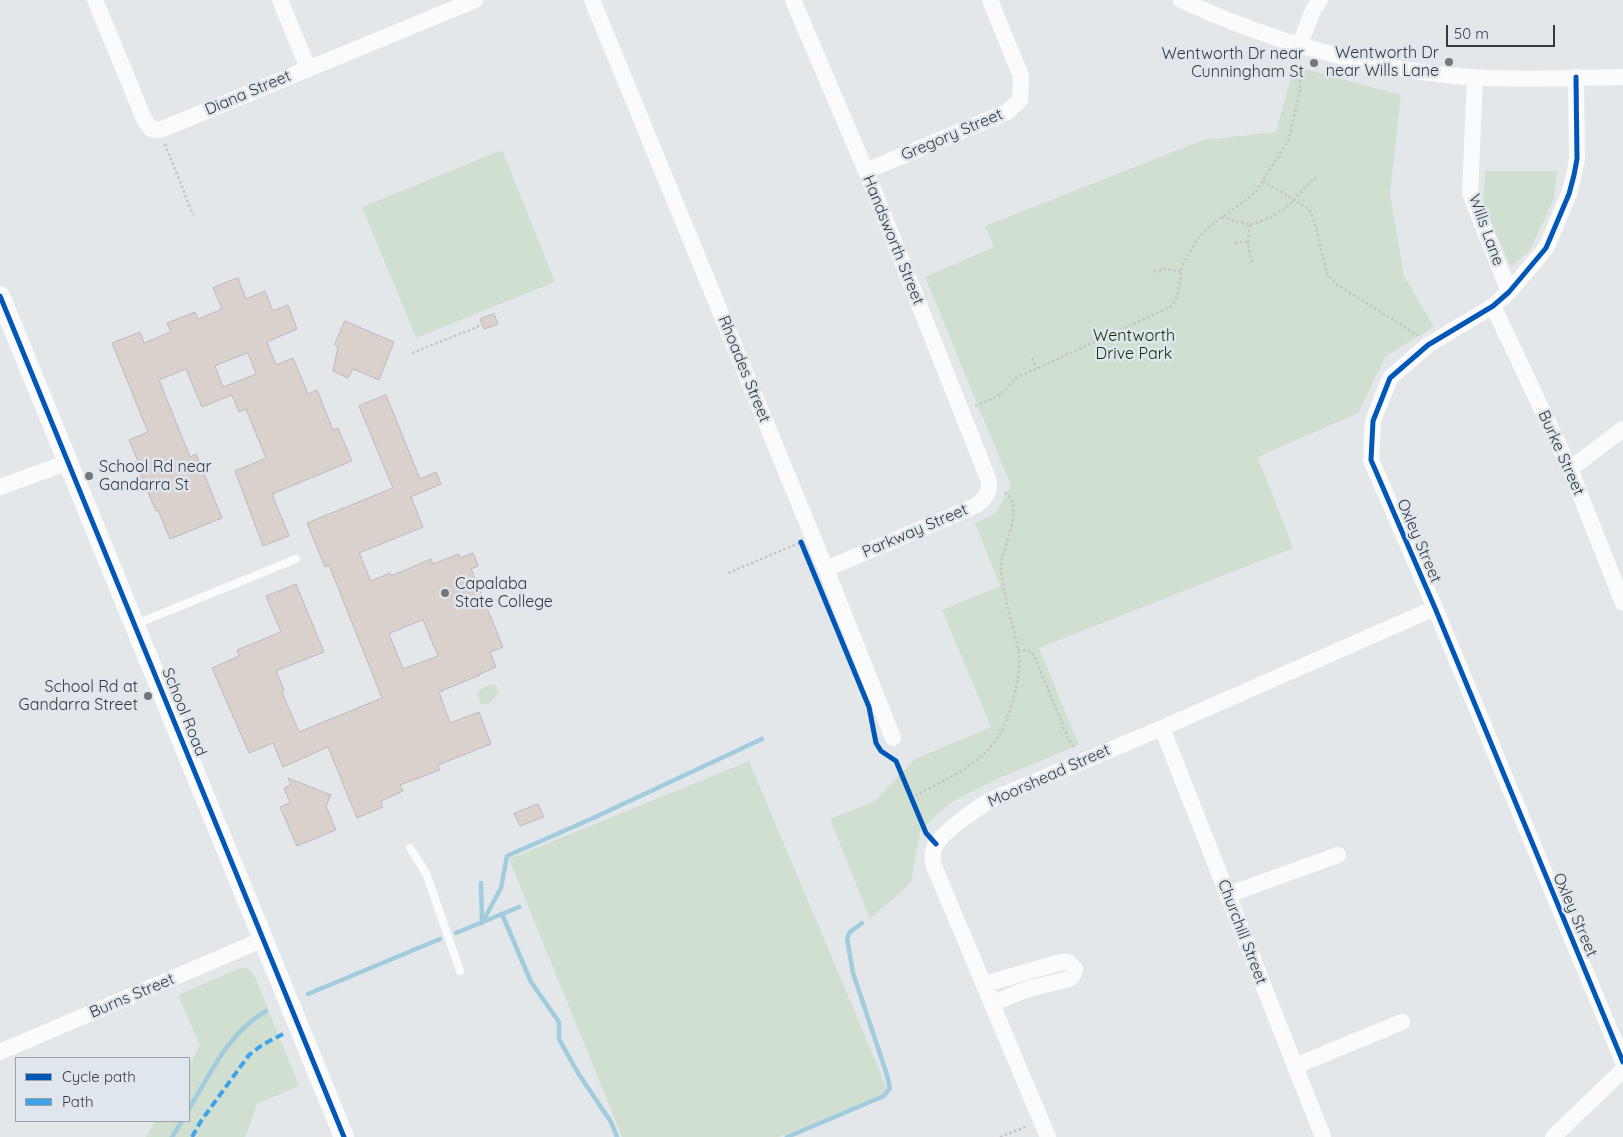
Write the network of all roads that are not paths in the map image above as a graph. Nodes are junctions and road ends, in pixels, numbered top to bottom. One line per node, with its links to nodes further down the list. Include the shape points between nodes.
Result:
1 (94, 0): 10 (street, Diana Street, via 151,129 160,130)
2 (280, 0): 10 (street)
3 (475, 0): 10 (street, Diana Street)
4 (592, 0): 24 (street, Rhoades Street)
5 (794, 0): 14 (street, Handsworth Street)
6 (990, 0): 14 (street, Gregory Street, via 1021,76 1020,100 1007,112)
7 (1181, 0): 9 (street, via 1244,26)
8 (1320, 0): 9 (street)
9 (1300, 44): 11 (street, via 1430,74)
10 (308, 68)
11 (1475, 77): 13 (street); 15 (street, Wills Lane, via 1470,193)
12 (1623, 77): 13 (street)
13 (1576, 78): 15 (street, Oxley Street, via 1577,159 1569,194 1546,248)
14 (866, 171): 21 (street, Handsworth Street)
15 (1509, 292): 17 (street, Oxley Street)
16 (0, 296): 19 (street, School Road)
17 (1493, 306): 20 (street, Burke Street); 26 (street, Oxley Street, via 1428,345 1390,378 1373,421 1371,460)
18 (1623, 429): 20 (street)
19 (69, 462): 22 (street); 27 (street, School Road)
20 (1570, 469): 25 (street, Burke Street)
21 (989, 481): 24 (street, Parkway Street, via 987,495 975,506)
22 (0, 487)
23 (296, 560): 27 (lane)
24 (826, 569): 29 (street, Rhoades Street)
25 (1623, 603)
26 (1435, 608): 28 (street, Moorshead Street); 39 (street, Oxley Street)
27 (134, 625): 33 (street, School Road)
28 (1162, 728): 32 (street, Churchill Street); 35 (street, Moorshead Street, via 991,800 942,836 933,850 932,861)
29 (893, 738)
30 (410, 848): 34 (lane, via 426,873)
31 (1338, 855): 32 (street)
32 (1228, 895): 40 (street, Churchill Street)
33 (264, 939): 38 (street, Burns Street); 42 (street, School Road)
34 (460, 971)
35 (985, 984): 36 (street, Moorshead Street); 36 (street, via 1061,962 1068,962 1074,969 1069,979)
36 (992, 1002): 43 (street, Moorshead Street)
37 (1402, 1022): 40 (street)
38 (0, 1052)
39 (1623, 1062)
40 (1295, 1066): 44 (street, Churchill Street)
41 (1623, 1070): 45 (street)
42 (344, 1137)
43 (1048, 1137)
44 (1323, 1137)
45 (1553, 1137)

